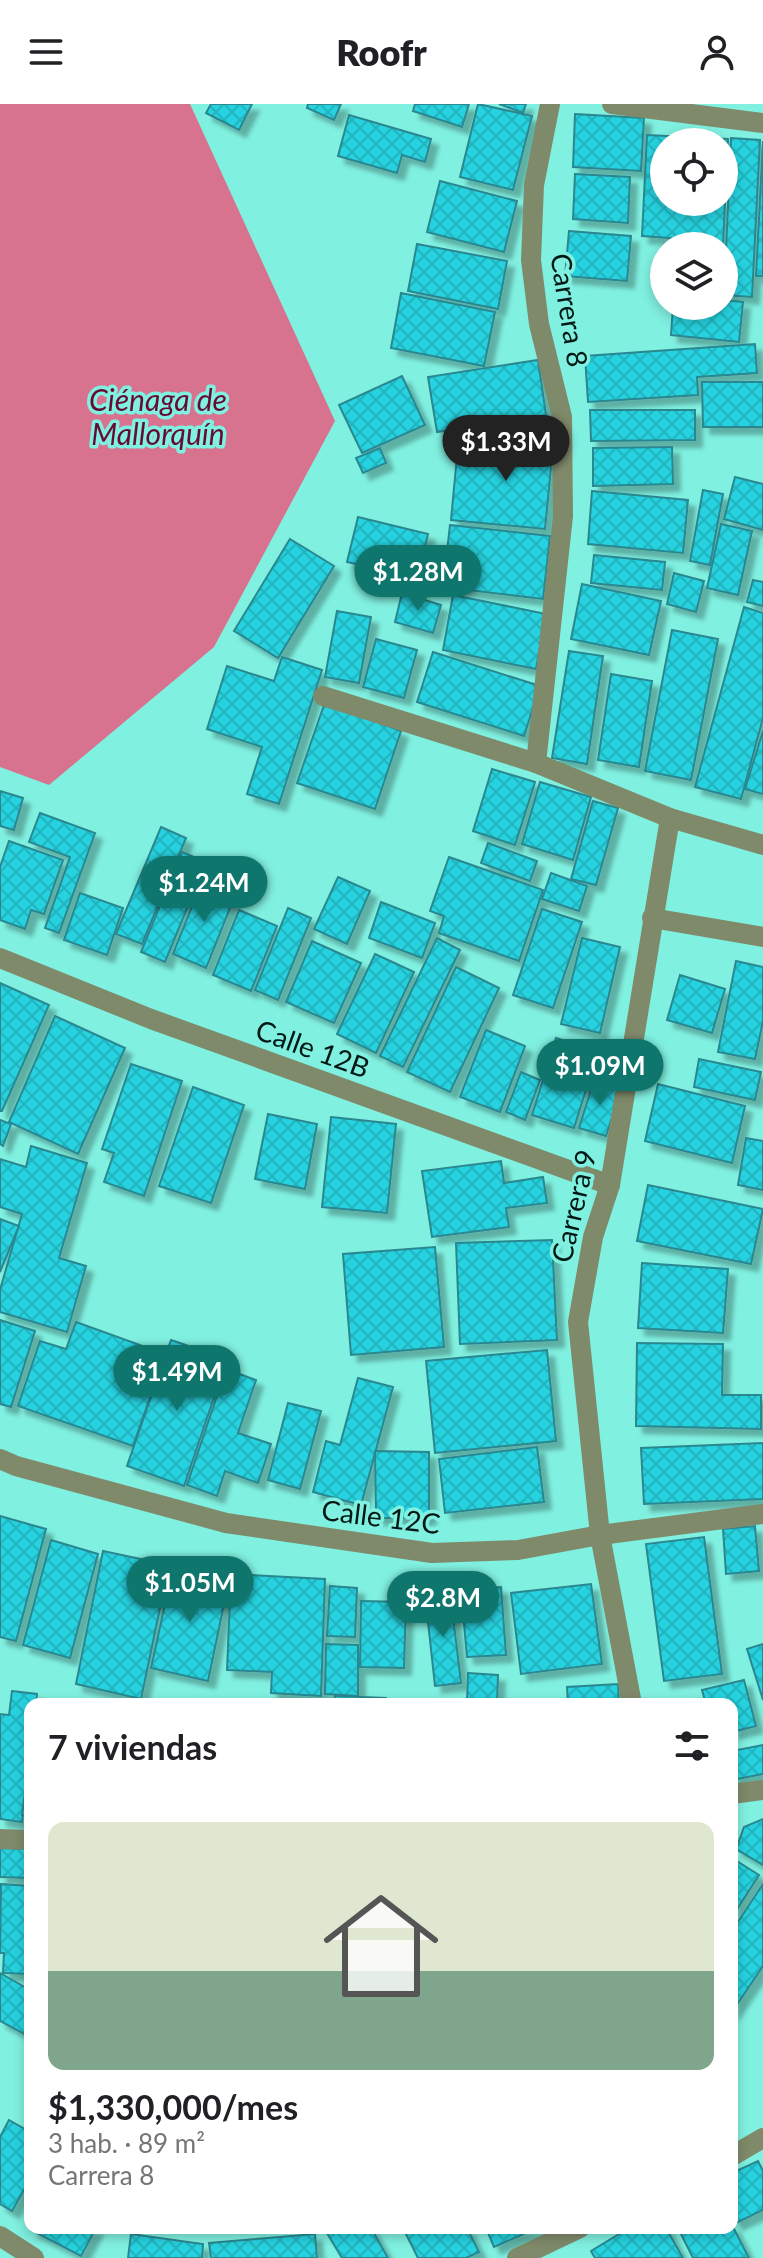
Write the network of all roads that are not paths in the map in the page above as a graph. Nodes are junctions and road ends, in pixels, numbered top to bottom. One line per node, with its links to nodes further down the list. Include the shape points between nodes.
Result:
1 (550, 104): 5 (street, Carrera 8, via 534,185 531,260 539,324 562,417 563,516)
2 (612, 104): 3 (street)
3 (763, 123)
4 (323, 696): 5 (street)
5 (536, 763): 6 (street)
6 (670, 818): 7 (street); 8 (street, Carrera 9)
7 (763, 845)
8 (652, 918): 9 (street); 11 (street, Carrera 9)
9 (763, 937)
10 (0, 958): 11 (street, Calle 12B, via 151,1019)
11 (610, 1185): 14 (street, Carrera 9, via 593,1237 578,1322)
12 (0, 1459): 14 (street, Calle 12C, via 226,1523 432,1553 518,1550)
13 (763, 1514): 14 (street, Calle 12C)
14 (600, 1535): 15 (street, Carrera 9)
15 (631, 1698)
16 (763, 1790): 17 (street)
17 (738, 1793)
18 (0, 1839): 19 (street)
19 (24, 1840)
20 (763, 2138): 21 (street)
21 (738, 2153)
22 (567, 2234): 25 (street)
23 (0, 2236): 24 (street)
24 (34, 2258)
25 (517, 2258)

